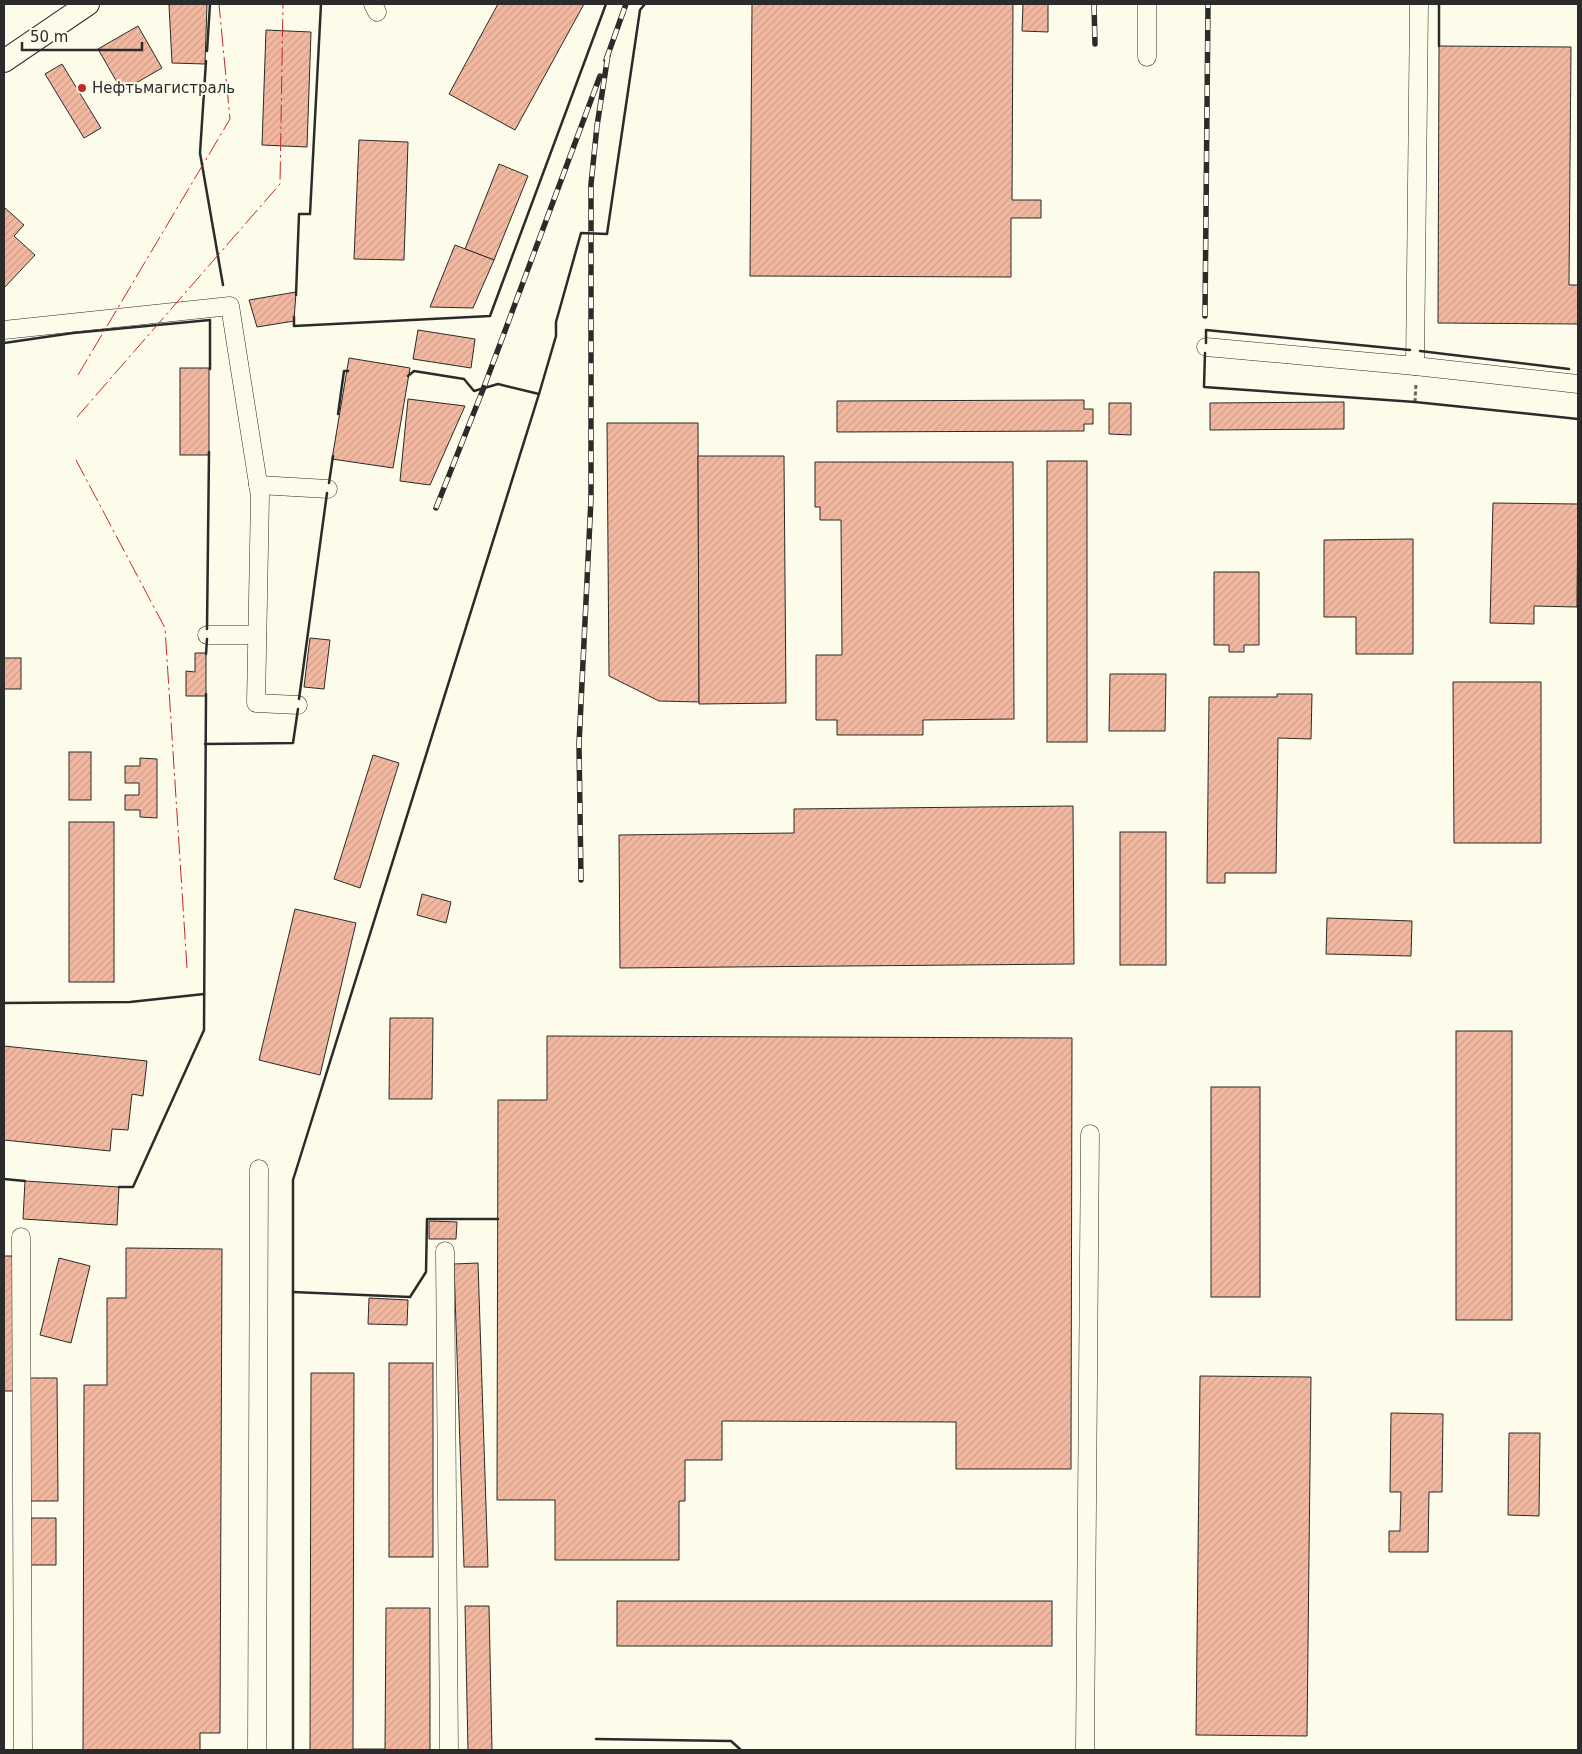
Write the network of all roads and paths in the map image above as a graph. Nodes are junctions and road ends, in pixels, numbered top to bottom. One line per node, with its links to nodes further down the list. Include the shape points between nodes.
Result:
1 (88, 4): 5 (main road)
2 (1147, 4): 4 (lane)
3 (1419, 4): 8 (lane)
4 (1147, 57)
5 (4, 60)
6 (4, 330): 10 (lane, via 230,306)
7 (1206, 347): 8 (lane)
8 (1414, 366): 9 (lane)
9 (1575, 379)
10 (258, 485): 11 (lane); 13 (lane)
11 (328, 489)
12 (207, 635): 13 (lane)
13 (257, 635): 14 (lane, via 256,703)
14 (298, 705)
15 (1090, 1134): 22 (lane)
16 (259, 1169): 20 (lane)
17 (21, 1237): 19 (lane)
18 (445, 1251): 21 (lane)
19 (23, 1750)
20 (257, 1750)
21 (450, 1750)
22 (1085, 1750)

